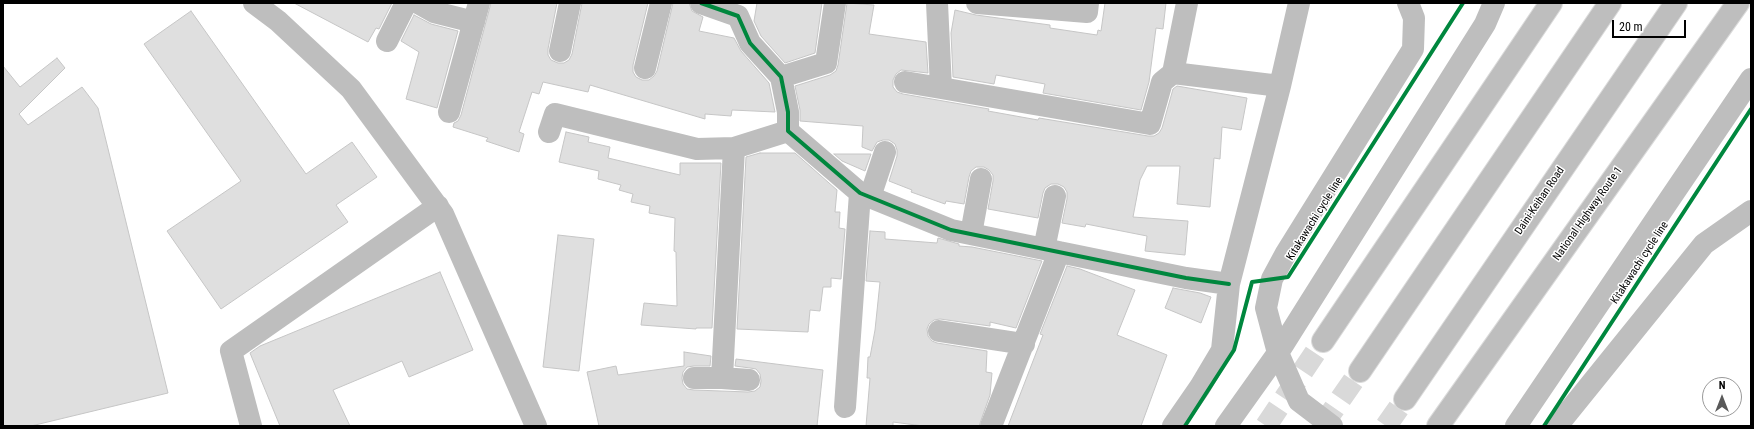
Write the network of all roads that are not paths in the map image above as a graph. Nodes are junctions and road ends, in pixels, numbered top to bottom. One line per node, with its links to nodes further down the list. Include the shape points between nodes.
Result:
1 (254, 3): 38 (main road, via 278,21 352,89)
2 (406, 3): 21 (main road)
3 (418, 3): 20 (main road, via 434,12)
4 (570, 3): 22 (main road)
5 (661, 3): 23 (main road)
6 (700, 3): 19 (main road)
7 (835, 3): 25 (main road, via 826,63)
8 (937, 3): 29 (main road)
9 (977, 3): 10 (main road, via 1087,12)
10 (1088, 3)
11 (1187, 3): 24 (main road)
12 (1299, 3): 28 (main road)
13 (1408, 3): 46 (main road, via 1414,18 1413,49 1272,279 1266,308)
14 (1494, 3): 46 (main road, via 1486,24)
15 (1550, 3): 44 (main road)
16 (1610, 3): 47 (main road)
17 (1676, 3): 51 (main road, Daini-Keihan Road)
18 (1738, 3): 59 (main road, National Highway Route 1)
19 (739, 10): 25 (main road, via 750,43)
20 (477, 12): 30 (main road)
21 (387, 41)
22 (560, 51)
23 (645, 68)
24 (1173, 73): 28 (main road); 29 (main road, via 1162,82 1150,124)
25 (782, 77): 31 (main road, via 788,112)
26 (1751, 79): 60 (main road)
27 (905, 82): 29 (main road)
28 (1280, 86): 42 (main road)
29 (941, 88)
30 (449, 112)
31 (788, 131): 33 (main road); 36 (main road)
32 (549, 132): 33 (main road, via 555,114 697,149)
33 (734, 148): 49 (main road)
34 (885, 152): 36 (main road)
35 (981, 180): 40 (main road)
36 (865, 195): 40 (main road, via 951,230); 52 (main road)
37 (1055, 196): 41 (main road)
38 (438, 206): 53 (main road, via 231,351); 54 (main road)
39 (1751, 211): 61 (main road, via 1704,244)
40 (971, 234): 41 (main road)
41 (1051, 250): 42 (main road, via 1186,278); 45 (main road)
42 (1229, 284): 56 (main road, via 1222,350)
43 (939, 331): 45 (main road)
44 (1323, 341)
45 (1024, 344): 55 (main road)
46 (1278, 352): 57 (main road); 58 (main road, via 1298,401)
47 (1360, 371)
48 (694, 378): 49 (main road)
49 (722, 378): 50 (main road)
50 (749, 380)
51 (1405, 399)
52 (845, 407)
53 (251, 426)
54 (536, 426)
55 (991, 426)
56 (1173, 426)
57 (1226, 426)
58 (1332, 426)
59 (1438, 426)
60 (1516, 426)
61 (1557, 426)

